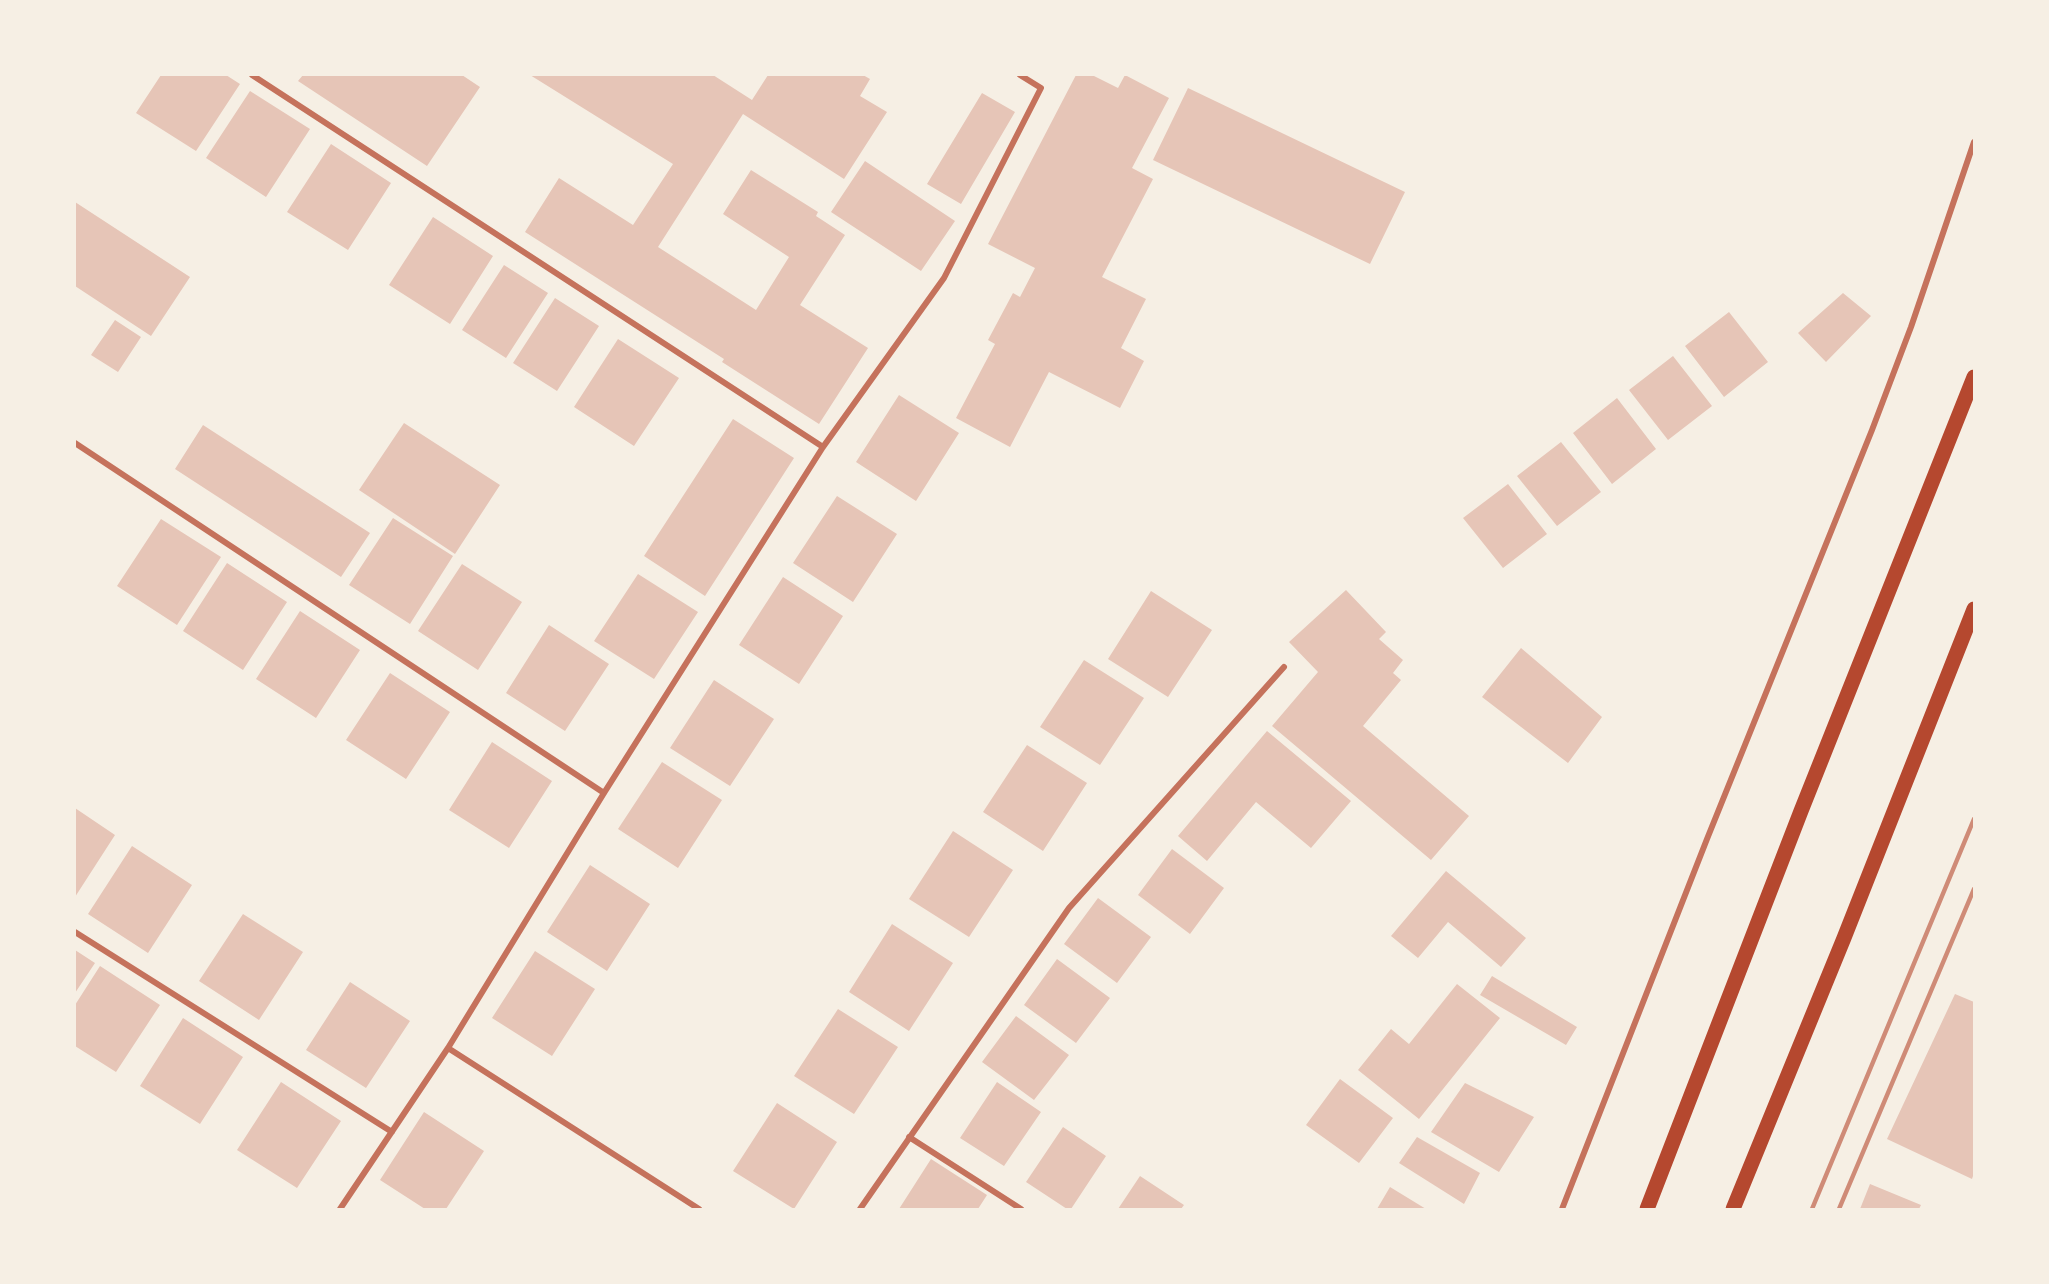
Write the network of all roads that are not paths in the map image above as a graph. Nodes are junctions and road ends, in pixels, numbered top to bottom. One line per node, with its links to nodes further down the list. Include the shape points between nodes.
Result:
1 (252, 75): 6 (street)
2 (1020, 75): 6 (street, via 1041,88 944,278)
3 (1974, 142): 18 (street, via 1872,430)
4 (1974, 376): 19 (main road)
5 (75, 443): 9 (street)
6 (823, 447): 9 (street)
7 (1974, 609): 20 (main road)
8 (1284, 667): 13 (street, via 1069,908)
9 (604, 793): 11 (street)
10 (75, 932): 12 (street)
11 (448, 1048): 12 (street); 15 (street)
12 (392, 1132): 14 (street)
13 (909, 1137): 16 (street); 17 (street)
14 (340, 1209)
15 (699, 1209)
16 (860, 1209)
17 (1021, 1209)
18 (1562, 1209)
19 (1647, 1209)
20 (1733, 1209)

